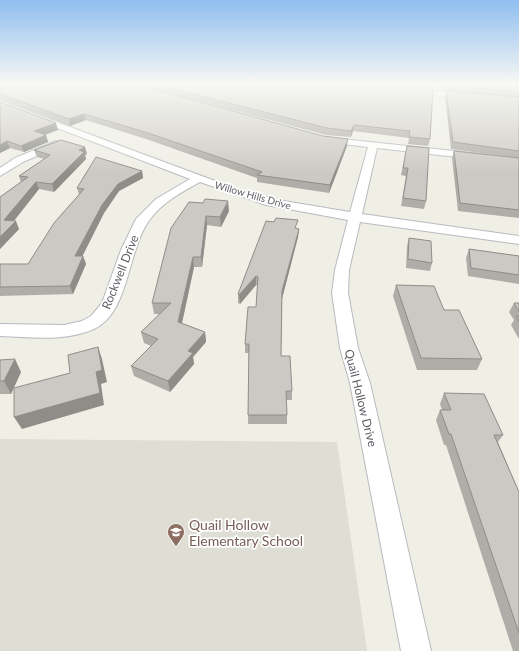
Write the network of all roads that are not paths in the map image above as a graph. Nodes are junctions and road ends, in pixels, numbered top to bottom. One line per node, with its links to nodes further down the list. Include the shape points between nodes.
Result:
1 (22, 113): 2 (street, Willow Hills Drive)
2 (82, 134): 6 (street, via 24,158); 7 (street, Willow Hills Drive)
3 (314, 137): 4 (street)
4 (373, 145): 5 (street); 8 (street, Quail Hollow Drive)
5 (519, 161)
6 (0, 173)
7 (200, 178): 8 (street, Willow Hills Drive, via 270,202); 10 (street, Rockwell Drive, via 166,198 141,222 111,300 98,320 84,328)
8 (355, 217): 9 (street, Willow Hills Drive); 11 (street, Quail Hollow Drive, via 342,270 340,293 343,319 360,383)
9 (519, 240)
10 (0, 330)
11 (416, 651)

